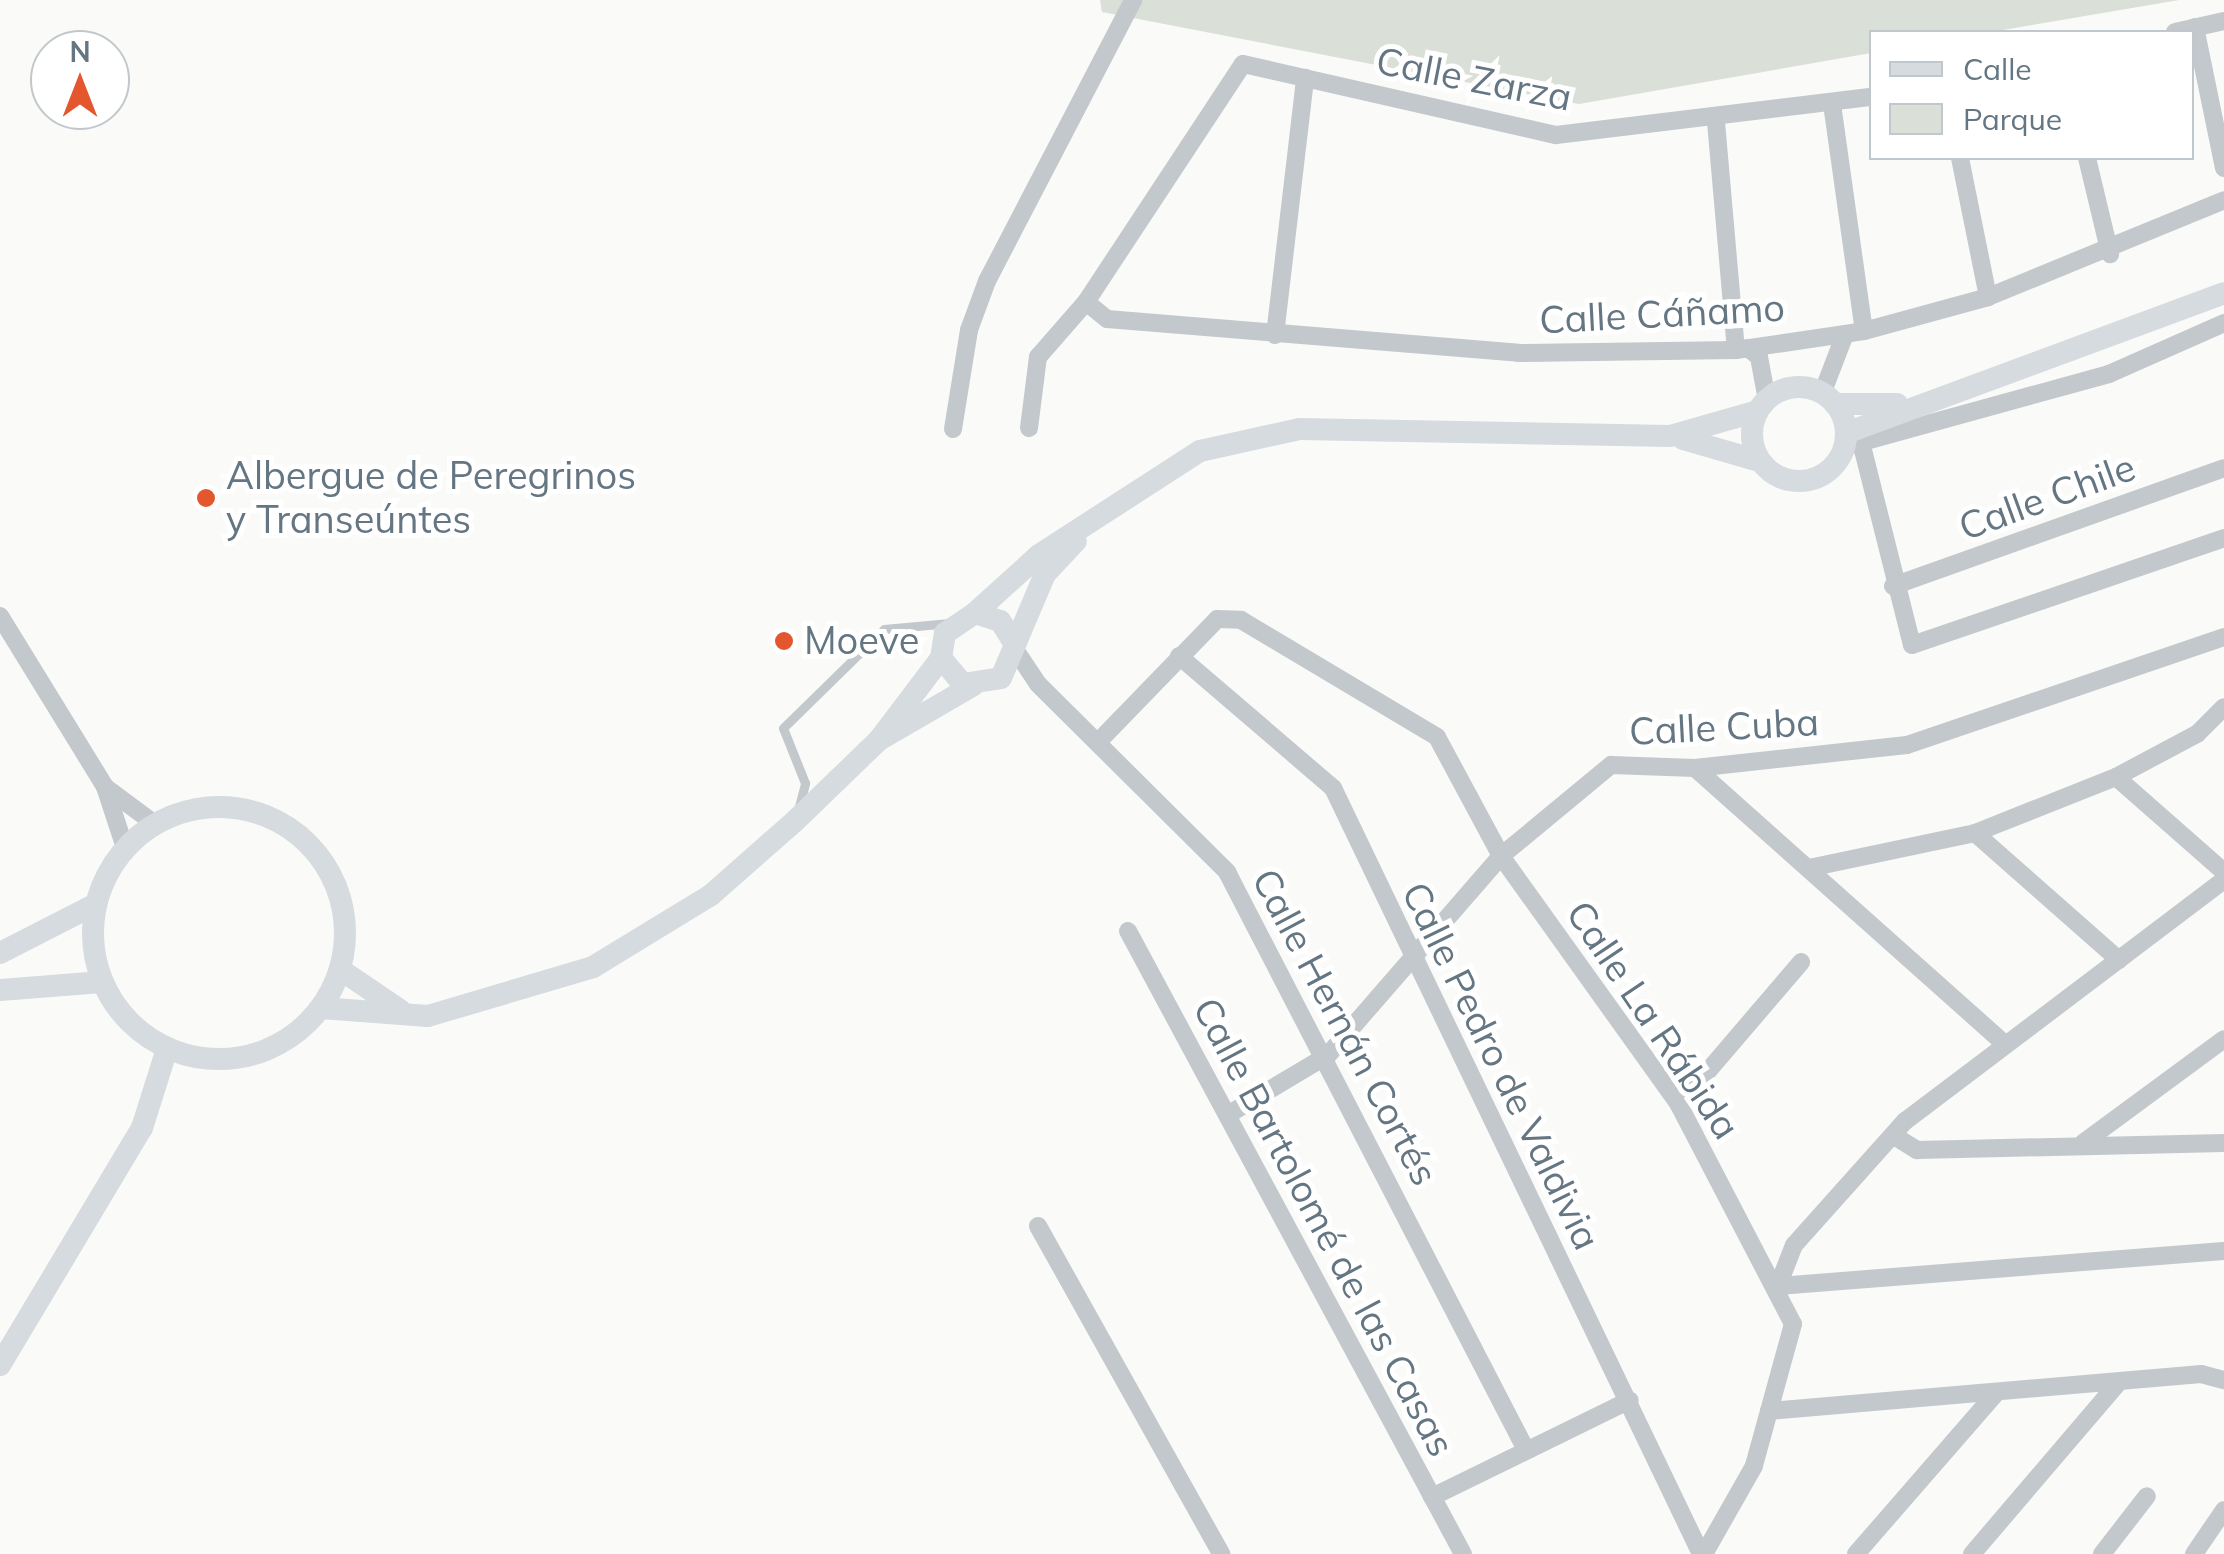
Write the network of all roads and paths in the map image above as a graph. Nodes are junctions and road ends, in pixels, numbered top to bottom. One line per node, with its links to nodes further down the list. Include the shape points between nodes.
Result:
1 (1133, 0): 25 (street, via 987,281 969,330)
2 (2224, 20): 3 (street)
3 (2196, 27): 4 (street); 11 (street)
4 (2183, 30)
5 (1304, 78): 8 (street, Calle Zarza, via 1556,135); 16 (street, Calle Zarza, via 1244,64); 19 (street)
6 (1869, 98): 7 (street, Calle Zarza)
7 (1832, 104): 8 (street, Calle Zarza); 18 (street)
8 (1716, 122): 20 (street)
9 (1960, 160): 15 (street)
10 (2087, 160): 13 (street)
11 (2224, 168)
12 (2224, 200): 13 (street, Calle Cáñamo)
13 (2110, 254): 15 (street, Calle Cáñamo)
14 (2224, 292): 22 (main road, via 2100,345)
15 (1988, 297): 18 (street, Calle Cáñamo)
16 (1086, 302): 19 (street, Calle Cáñamo, via 1107,319); 24 (street, via 1038,357)
17 (2224, 324): 27 (street, via 2110,374)
18 (1854, 333): 20 (street, Calle Cáñamo); 21 (street)
19 (1275, 335): 20 (street, Calle Cáñamo, via 1519,353)
20 (1742, 349): 23 (street, via 1760,357)
21 (1829, 399): 22 (main road); 23 (main road, via 1794,388); 27 (main road)
22 (1906, 404): 27 (main road)
23 (1762, 406): 26 (main road); 28 (main road)
24 (1029, 428)
25 (954, 430)
26 (1670, 436): 28 (main road); 30 (main road, via 1299,430 1200,451)
27 (1850, 441): 28 (main road, via 1811,480 1782,479); 32 (street)
28 (1760, 461)
29 (2224, 468): 32 (street, Calle Chile)
30 (1114, 502): 33 (main road); 37 (main road, via 1046,574)
31 (2224, 538): 32 (street, via 1912,645)
32 (1893, 586)
33 (975, 613): 35 (main road); 37 (main road, via 1000,621)
34 (0, 616): 48 (street)
35 (952, 623): 39 (main road); 49 (lane, via 884,630 783,728 806,783)
36 (2224, 637): 46 (street, Calle Cuba, via 1907,746)
37 (1014, 646): 40 (main road); 41 (street, Calle Hernán Cortés)
38 (1179, 656): 45 (street, Calle La Rábida); 53 (street, Calle La Rábida, via 1217,619 1242,620 1437,738); 62 (street, Calle Pedro de Valdivia, via 1333,788)
39 (941, 658): 42 (main road); 44 (main road)
40 (1001, 678): 41 (street); 42 (main road)
41 (1038, 684): 45 (street, Calle Hernán Cortés)
42 (972, 686): 44 (main road)
43 (2224, 707): 47 (street, via 2197,734)
44 (879, 740): 49 (main road)
45 (1098, 742): 71 (street, Calle Hernán Cortés, via 1227,872)
46 (1695, 768): 53 (street, Calle Cuba, via 1610,765); 54 (street)
47 (2116, 777): 51 (street); 55 (street)
48 (105, 787): 50 (street); 52 (street)
49 (795, 822): 67 (main road, via 711,895 593,967 428,1016)
50 (155, 824): 52 (main road); 63 (main road, via 204,806 283,822 336,882 346,922)
51 (1975, 833): 54 (street); 60 (street)
52 (125, 848): 57 (main road)
53 (1500, 856): 62 (street, Calle Cuba); 72 (street, Calle La Rábida)
54 (1809, 868): 69 (street)
55 (2224, 872)
56 (2224, 880): 60 (street)
57 (94, 905): 59 (main road); 64 (main road)
58 (1128, 931): 73 (street, Calle Bartolomé de las Casas)
59 (0, 953)
60 (2119, 960): 69 (street)
61 (1801, 962): 72 (street)
62 (1412, 964): 71 (street, Calle Cuba); 84 (street, Calle Pedro de Valdivia)
63 (341, 970): 66 (main road); 67 (main road)
64 (102, 982): 65 (main road, via 50,980); 70 (main road, via 124,1016)
65 (0, 990)
66 (322, 1008): 67 (main road); 70 (main road, via 290,1038 252,1055)
67 (402, 1012)
68 (2224, 1039): 75 (street)
69 (2004, 1043): 74 (street)
70 (166, 1052): 80 (main road, via 142,1128)
71 (1328, 1055): 73 (street, Calle Cuba); 86 (street, Calle Hernán Cortés)
72 (1680, 1105): 79 (street, Calle La Rábida)
73 (1228, 1114): 88 (street, Calle Bartolomé de las Casas)
74 (1896, 1137): 75 (street, via 1916,1150); 79 (street, via 1794,1245)
75 (2082, 1143): 76 (street)
76 (2224, 1143)
77 (1038, 1226): 90 (street)
78 (2224, 1252): 79 (street)
79 (1778, 1286): 85 (street, Calle La Rábida, via 1793,1324)
80 (0, 1365)
81 (2224, 1380): 82 (street)
82 (2118, 1383): 83 (street); 94 (street)
83 (1996, 1393): 85 (street); 93 (street)
84 (1630, 1400): 86 (street); 92 (street, Calle Pedro de Valdivia)
85 (1770, 1411): 92 (street, Calle La Rábida, via 1754,1466)
86 (1526, 1450): 88 (street)
87 (2147, 1496): 95 (street)
88 (1432, 1497): 91 (street, Calle Bartolomé de las Casas)
89 (2224, 1510): 96 (street)
90 (1221, 1554)
91 (1463, 1554)
92 (1702, 1554)
93 (1856, 1554)
94 (1972, 1554)
95 (2102, 1554)
96 (2194, 1554)

